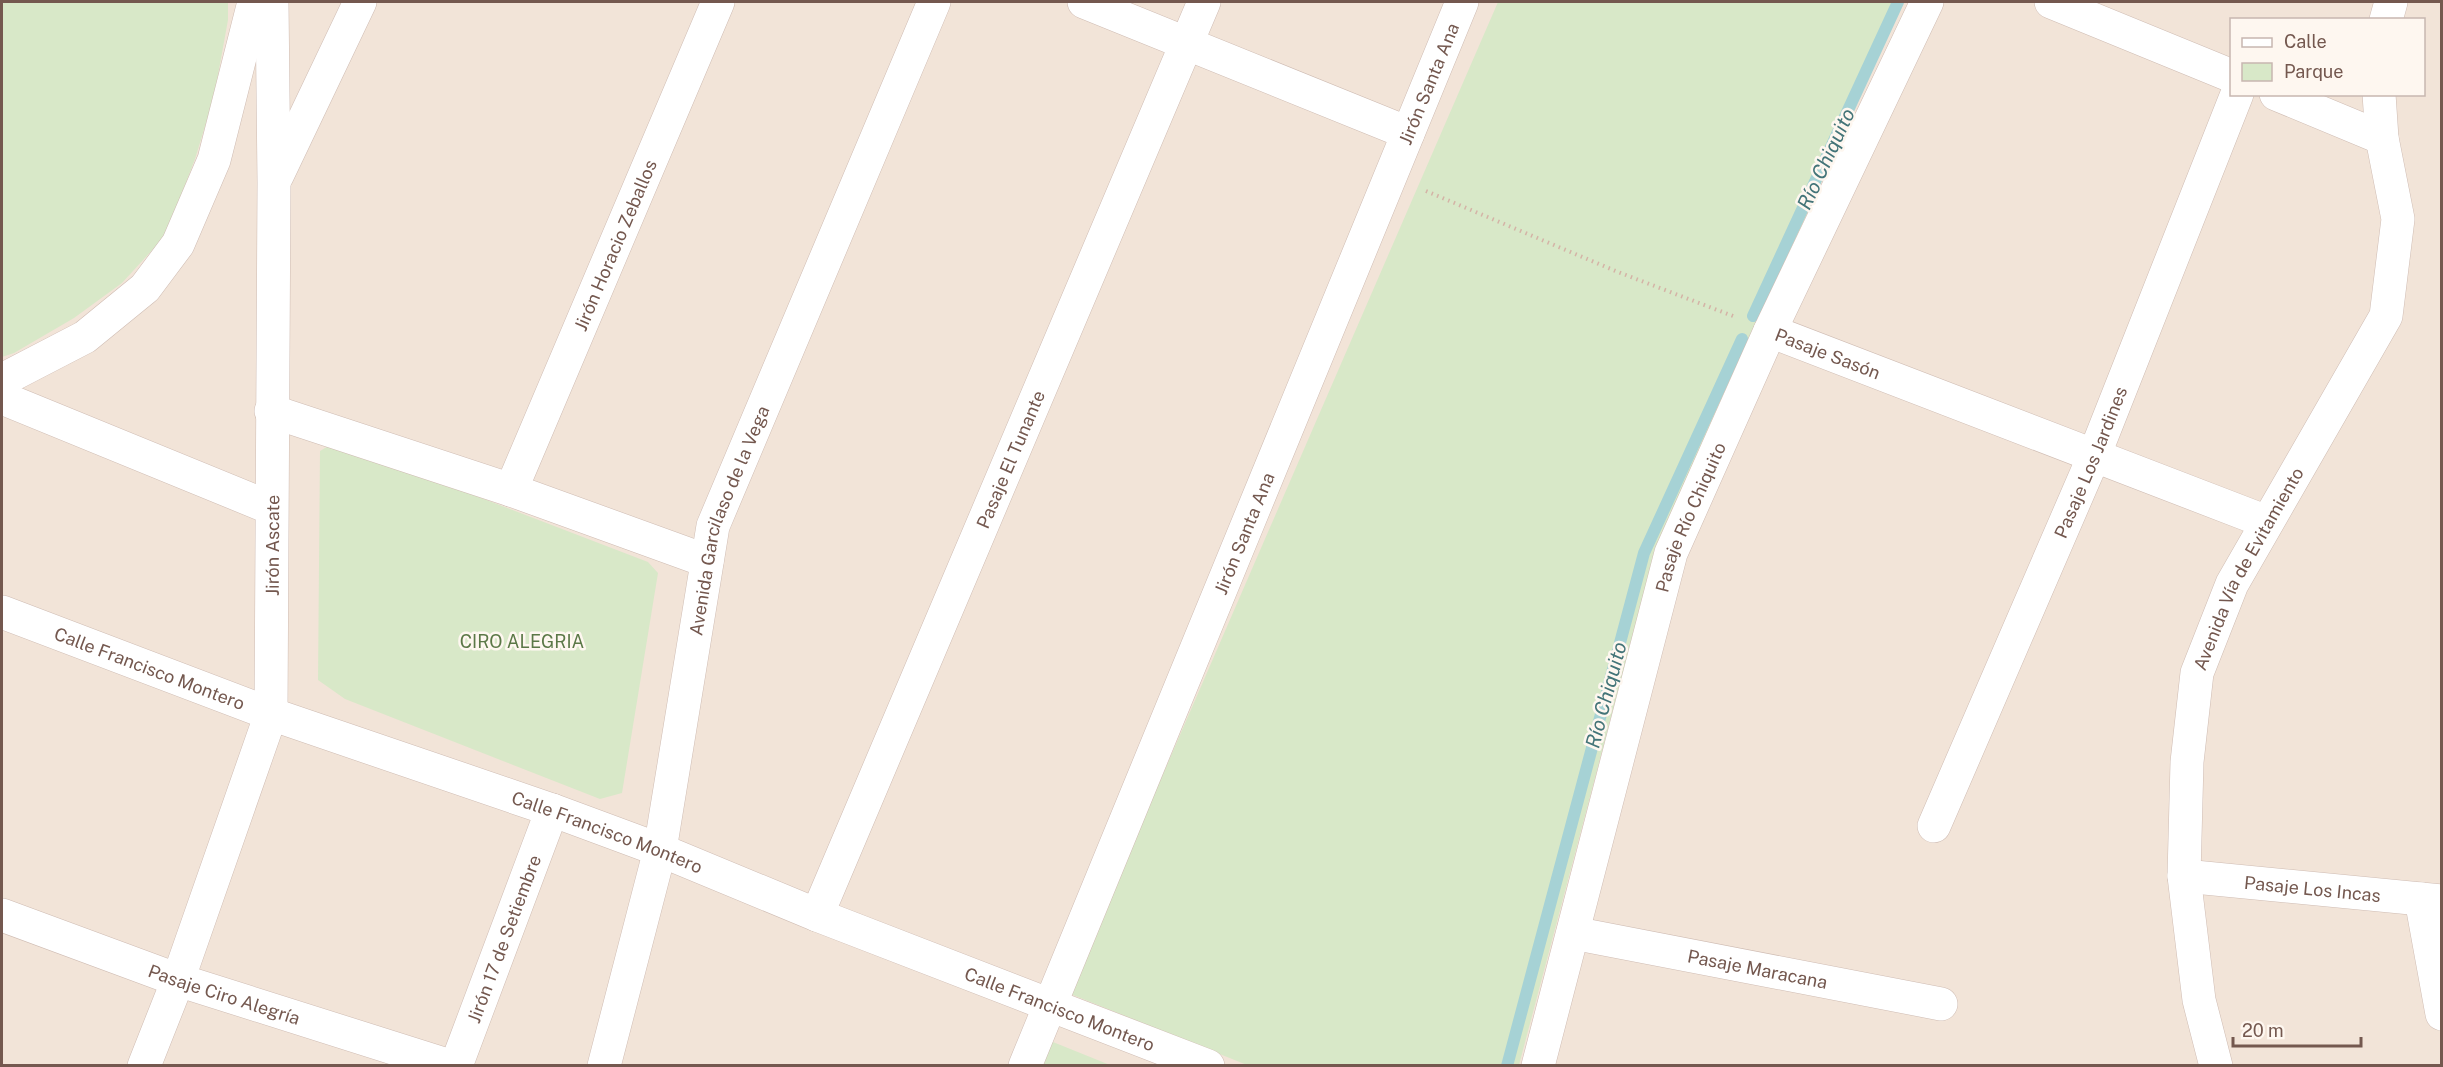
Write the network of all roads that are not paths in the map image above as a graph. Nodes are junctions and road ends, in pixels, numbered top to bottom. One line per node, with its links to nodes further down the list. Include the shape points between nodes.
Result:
1 (254, 2): 22 (street, via 214,160 178,244 145,288 85,337)
2 (272, 2): 20 (street, Jirón Ascate)
3 (360, 2): 20 (street)
4 (718, 2): 26 (street, Jirón Horacio Zeballos)
5 (934, 2): 29 (street, Avenida Garcilaso de la Vega, via 713,526)
6 (1084, 2): 13 (street)
7 (1204, 2): 13 (street, Pasaje El Tunante)
8 (1462, 2): 18 (street, Jirón Santa Ana)
9 (1927, 2): 21 (street, Pasaje Río Chiquito)
10 (2051, 2): 14 (street)
11 (2391, 2): 12 (street)
12 (2387, 18)
13 (1186, 44): 18 (street); 38 (street, Pasaje El Tunante)
14 (2230, 75)
15 (2236, 96): 25 (street, Pasaje Los Jardines)
16 (2281, 96): 19 (street)
17 (2379, 96): 19 (street, Avenida Vía de Evitamiento)
18 (1408, 134): 41 (street, Jirón Santa Ana)
19 (2382, 138): 28 (street, Avenida Vía de Evitamiento, via 2398,219 2386,316)
20 (274, 183): 24 (street, Jirón Ascate)
21 (1770, 331): 25 (street, Pasaje Sasón); 39 (street, Pasaje Río Chiquito, via 1671,553)
22 (2, 380)
23 (2, 398): 27 (street)
24 (271, 411): 26 (street); 27 (street, Jirón Ascate)
25 (2094, 456): 28 (street, Pasaje Sasón); 33 (street, Pasaje Los Jardines)
26 (511, 490): 29 (street)
27 (271, 508): 31 (street, Jirón Ascate)
28 (2267, 522): 35 (street, Avenida Vía de Evitamiento, via 2232,584 2197,673 2187,762)
29 (707, 561): 34 (street, Avenida Garcilaso de la Vega)
30 (2, 612): 31 (street, Calle Francisco Montero)
31 (271, 714): 32 (street, Calle Francisco Montero); 40 (street, Jirón Ascate)
32 (552, 810): 34 (street, Calle Francisco Montero); 46 (street, Jirón 17 de Setiembre)
33 (1934, 826)
34 (660, 850): 38 (street, Calle Francisco Montero); 47 (street, Avenida Garcilaso de la Vega)
35 (2184, 876): 36 (street, Pasaje Los Incas); 51 (street, Avenida Vía de Evitamiento, via 2199,1000)
36 (2432, 900): 43 (street)
37 (2, 915): 40 (street, Pasaje Ciro Alegría)
38 (817, 915): 41 (street, Calle Francisco Montero)
39 (1573, 933): 42 (street, Pasaje Maracana); 50 (street, Pasaje Río Chiquito)
40 (178, 980): 44 (street, Jirón Ascate); 45 (street, Pasaje Ciro Alegría)
41 (1050, 1004): 48 (street, Jirón Santa Ana); 49 (street, Calle Francisco Montero)
42 (1941, 1004)
43 (2442, 1014)
44 (144, 1065)
45 (450, 1065)
46 (456, 1065)
47 (604, 1065)
48 (1025, 1065)
49 (1208, 1065)
50 (1538, 1065)
51 (2216, 1065)

